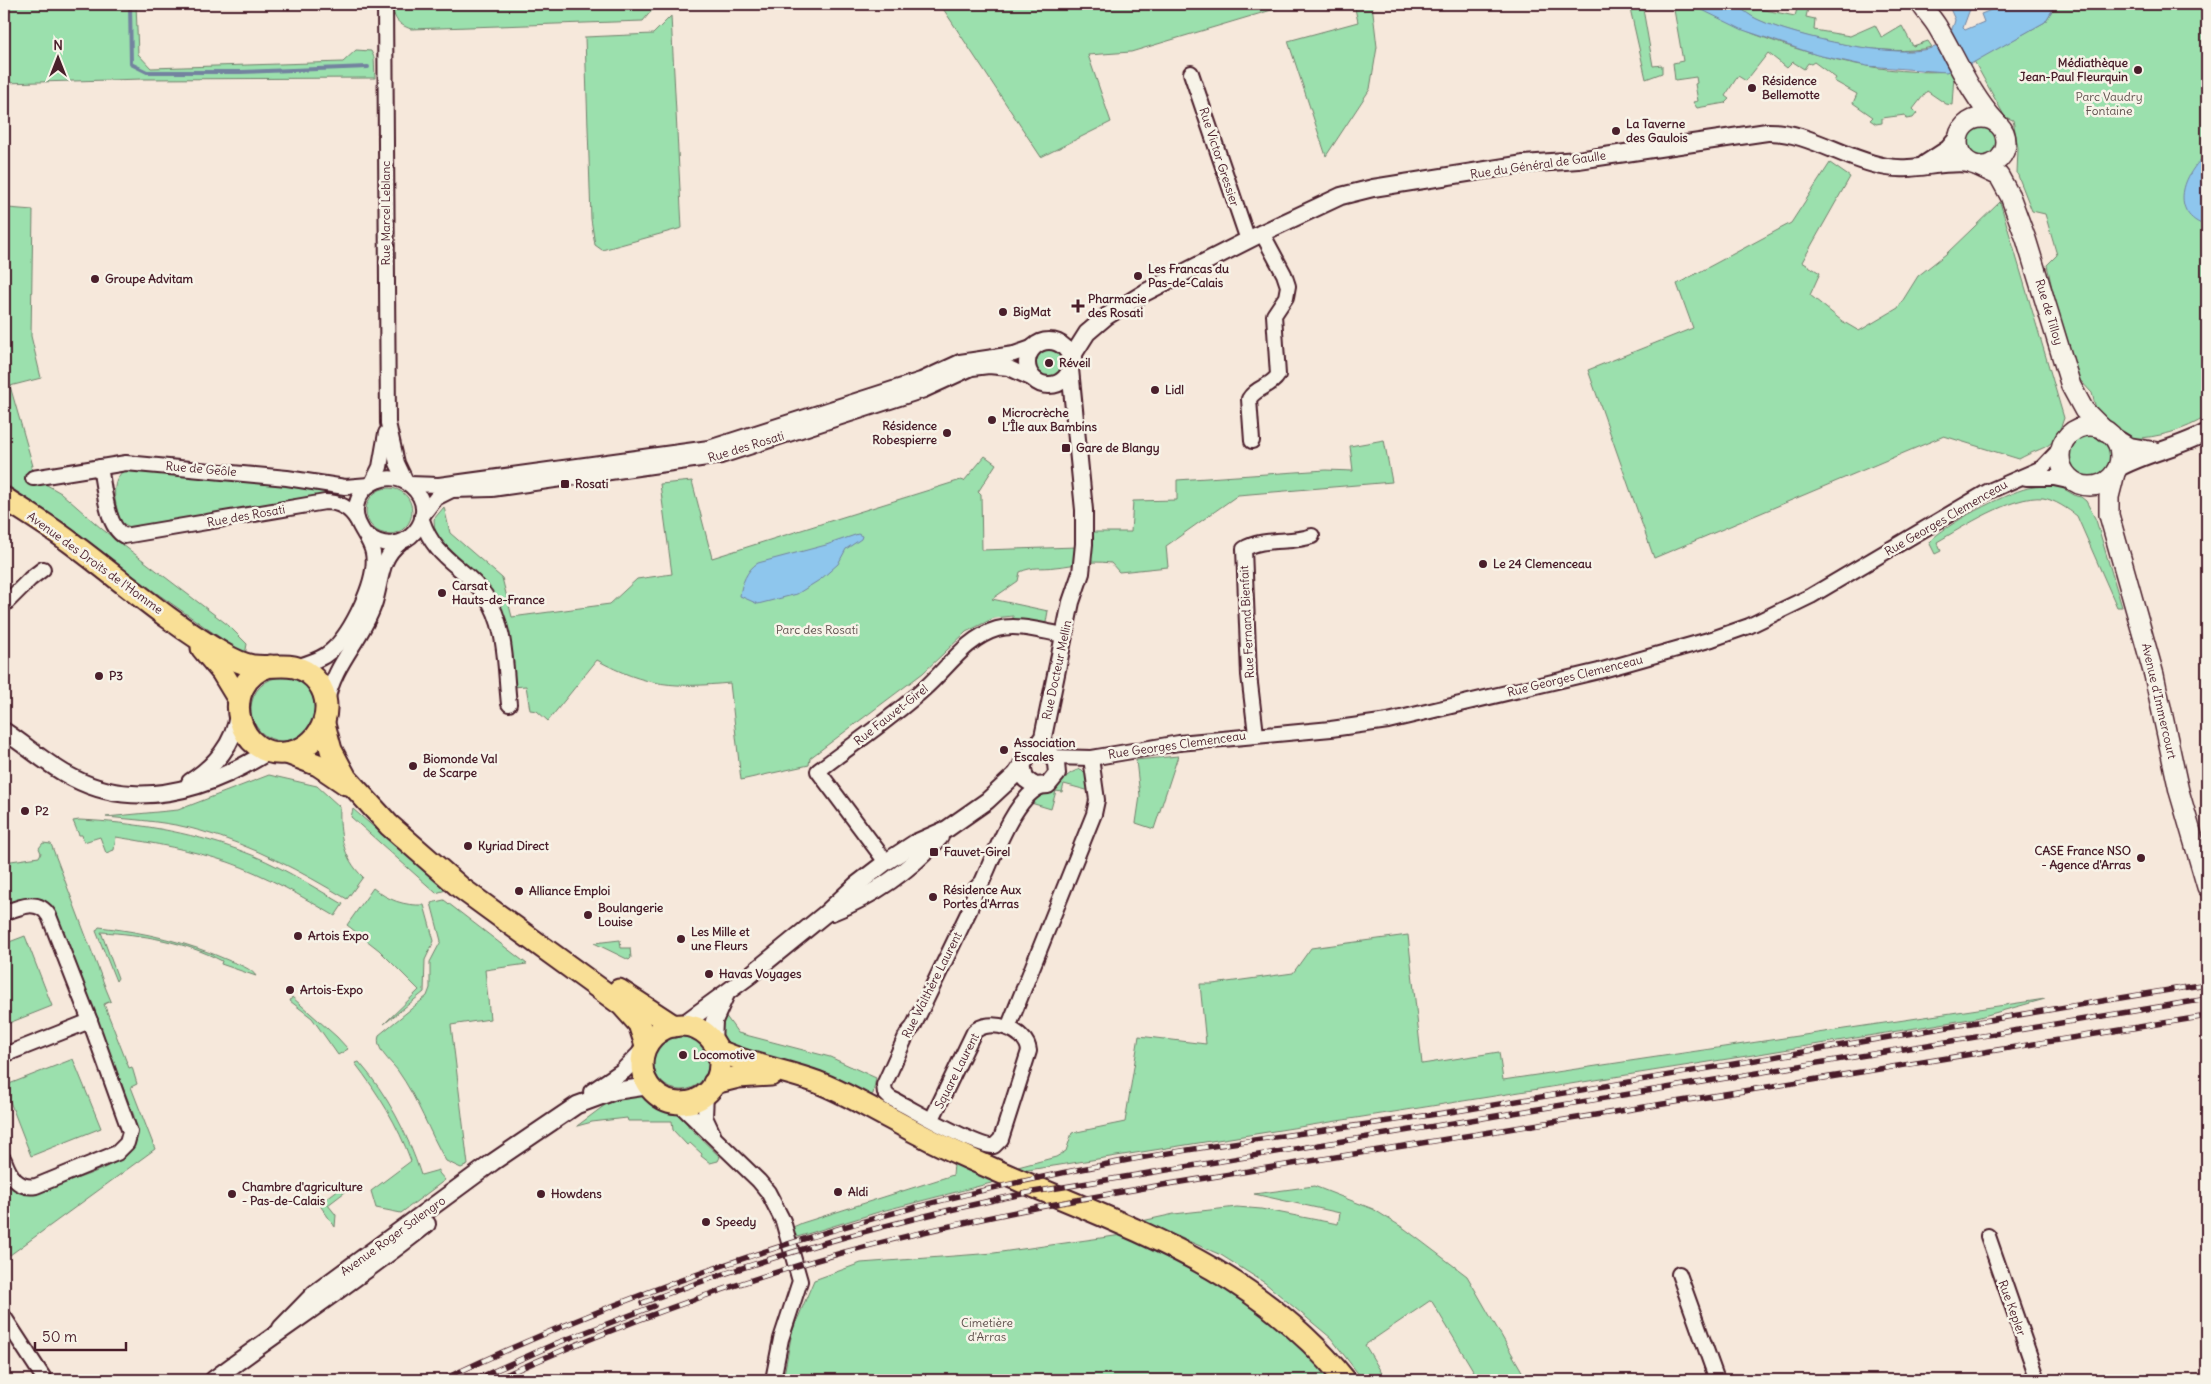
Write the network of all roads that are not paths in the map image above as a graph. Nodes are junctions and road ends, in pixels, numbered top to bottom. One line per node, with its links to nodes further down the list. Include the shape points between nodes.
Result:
1 (385, 4): 20 (street, Rue Marcel Leblanc)
2 (1921, 4): 4 (main road)
3 (1929, 4): 4 (main road)
4 (1940, 31): 6 (main road)
5 (1191, 73): 12 (street, Rue Victor Gressier)
6 (1962, 73): 7 (main road); 8 (main road, via 1966,110)
7 (1996, 122): 8 (main road, via 1979,118 1971,120); 9 (main road, via 2004,131)
8 (1960, 132): 10 (main road, via 1960,152); 11 (street, Rue du Général de Gaulle, via 1938,157)
9 (2006, 146): 10 (main road, via 1998,161 1990,165); 13 (main road, Rue de Tilloy, via 2010,171 2020,199)
10 (1974, 165): 11 (street, Rue du Général de Gaulle, via 1955,163); 13 (main road, Rue de Tilloy, via 2000,178)
11 (1917, 168): 12 (street, Rue du Général de Gaulle, via 1880,166 1789,134 1751,134 1373,188 1329,200)
12 (1255, 236): 14 (street, Rue du Général de Gaulle); 23 (street, Rue Victor Gressier, via 1284,274 1288,286 1286,297 1274,315 1278,375 1249,400)
13 (2026, 239): 18 (main road, Rue de Tilloy)
14 (1146, 292): 15 (street, Rue du Général de Gaulle, via 1097,313 1071,334); 16 (street, Rue du Général de Gaulle, via 1090,329 1075,352)
15 (1042, 344): 16 (street, via 1064,347 1070,355); 17 (street, via 1028,355 1027,366 1031,376); 30 (street, Rue des Rosati, via 1014,354 960,362 922,380 709,448 439,485)
16 (1071, 367): 17 (street, via 1060,382 1050,385); 19 (street)
17 (1040, 382): 19 (street, via 1060,396); 35 (street, Rue des Rosati, via 1009,368 972,368 924,390 721,456 492,489 452,490 436,498)
18 (2071, 386): 22 (main road, Rue de Tilloy, via 2084,410); 24 (main road, Rue de Tilloy, via 2070,422)
19 (1074, 422): 44 (street, Rue Docteur Mellin, via 1085,519 1083,557)
20 (388, 423): 30 (street, Rue Marcel Leblanc, via 396,463); 32 (street, Rue Marcel Leblanc, via 382,461)
21 (2207, 432): 25 (street)
22 (2108, 433): 24 (main road, via 2094,427 2082,428 2072,433); 25 (street, via 2130,446); 27 (main road, via 2120,451)
23 (1252, 441)
24 (2064, 444): 29 (street, Rue Georges Clemenceau, via 2046,465); 31 (main road, via 2061,457 2064,469)
25 (2159, 452): 27 (street)
26 (100, 467): 28 (street, Rue de Geôle); 32 (street, Rue de Geôle, via 134,463 345,487); 36 (street, Rue des Rosati, via 113,526 128,536 325,502 345,507)
27 (2116, 471): 31 (main road, via 2100,484); 34 (main road, Avenue d'Immercourt, via 2109,497)
28 (33, 478)
29 (2022, 478): 31 (street, via 2054,478); 51 (street, Rue Georges Clemenceau, via 1988,492 1794,606 1724,636 1599,672 1398,719 1331,729)
30 (408, 483): 32 (street, via 389,478); 35 (street, via 420,498)
31 (2079, 483): 34 (main road, Avenue d'Immercourt)
32 (370, 484): 36 (street, via 358,499)
33 (4, 498): 43 (main road, Avenue des Droits de l'Homme, via 68,540)
34 (2109, 516): 64 (main road, Avenue d'Immercourt, via 2154,674 2179,790)
35 (422, 518): 39 (street, via 412,535); 40 (street, via 430,540)
36 (357, 520): 37 (street)
37 (367, 536): 39 (street, via 382,544); 46 (street, via 373,552 373,570 354,618 331,651 320,659)
38 (1312, 536): 51 (street, Rue Fernand Bienfait, via 1252,544 1244,549 1249,675)
39 (402, 542): 40 (street, via 424,547); 49 (street, via 383,564 371,613 336,674)
40 (444, 558): 47 (street, via 481,590 494,610)
41 (43, 569): 42 (street)
42 (4, 605)
43 (185, 630): 45 (main road, via 237,662); 48 (main road, via 216,664)
44 (1065, 635): 52 (street, Rue Docteur Mellin); 63 (street, Rue Fauvet-Girel, via 1015,627 988,632 962,651 916,696 818,771)
45 (270, 666): 46 (main road); 48 (main road, via 251,677 244,686)
46 (296, 667): 49 (main road, via 317,681 324,694)
47 (509, 704)
48 (239, 707): 53 (main road, via 241,726 249,739); 60 (street, via 235,730 222,754 199,777)
49 (325, 716): 53 (main road, via 311,742 302,749); 59 (main road, via 334,757)
50 (4, 731): 60 (street, via 67,775 95,788 136,796)
51 (1256, 734): 56 (street, Rue Georges Clemenceau)
52 (1043, 737): 54 (street); 55 (street)
53 (278, 752): 59 (main road, via 318,764); 60 (street, via 208,782)
54 (1052, 756): 55 (street, via 1041,751); 56 (street); 57 (street, via 1057,768)
55 (1027, 758): 58 (street, via 1025,779); 61 (street, via 1016,774)
56 (1091, 758): 57 (street); 71 (street, via 1097,800 1094,814)
57 (1056, 777): 58 (street)
58 (1038, 787): 61 (street, via 1018,788); 80 (street, Rue Walthère Laurent, via 1018,810 976,888 970,909 885,1082 887,1096)
59 (355, 790): 67 (main road, via 389,825 461,888)
60 (175, 791)
61 (987, 801): 62 (street)
62 (947, 829): 63 (street, via 915,843); 66 (street, via 909,868 882,888)
63 (886, 862): 66 (street)
64 (2207, 887)
65 (4, 913): 69 (street, via 31,905 47,912)
66 (825, 914): 68 (street)
67 (560, 958): 70 (main road); 73 (main road, via 628,1010 639,1024)
68 (726, 994): 70 (street); 72 (street, via 714,1021)
69 (90, 1021): 74 (street); 82 (street, via 129,1126 127,1143 117,1153 29,1186 16,1182)
70 (678, 1025): 72 (main road, via 699,1030); 73 (main road, via 659,1032)
71 (1008, 1028): 80 (street, Square Laurent, via 982,1026 974,1032); 80 (street, Square Laurent, via 1026,1042 1029,1051 999,1142 994,1146 984,1145)
72 (715, 1046): 75 (main road, via 744,1061); 77 (main road, via 719,1066)
73 (645, 1048): 76 (main road, via 642,1067); 79 (street, Avenue Roger Salengro, via 635,1062)
74 (4, 1055)
75 (794, 1075): 77 (main road, via 738,1076); 89 (main road, via 835,1090 953,1151 1167,1243 1207,1264 1251,1292 1287,1321)
76 (649, 1086): 78 (main road, via 662,1097); 79 (street, Avenue Roger Salengro, via 614,1091)
77 (710, 1088): 78 (main road, via 693,1100); 81 (street, via 706,1122)
78 (677, 1102): 81 (street)
79 (577, 1105): 87 (street, Avenue Roger Salengro, via 489,1165 315,1293 282,1328)
80 (932, 1119)
81 (717, 1141): 88 (street, via 768,1192 783,1221 800,1280 781,1339)
82 (4, 1160)
83 (1988, 1236): 91 (street, Rue Kepler)
84 (1679, 1274): 90 (street)
85 (4, 1317): 86 (street)
86 (46, 1380)
87 (213, 1380)
88 (773, 1380)
89 (1345, 1380)
90 (1717, 1380)
91 (2038, 1380)

